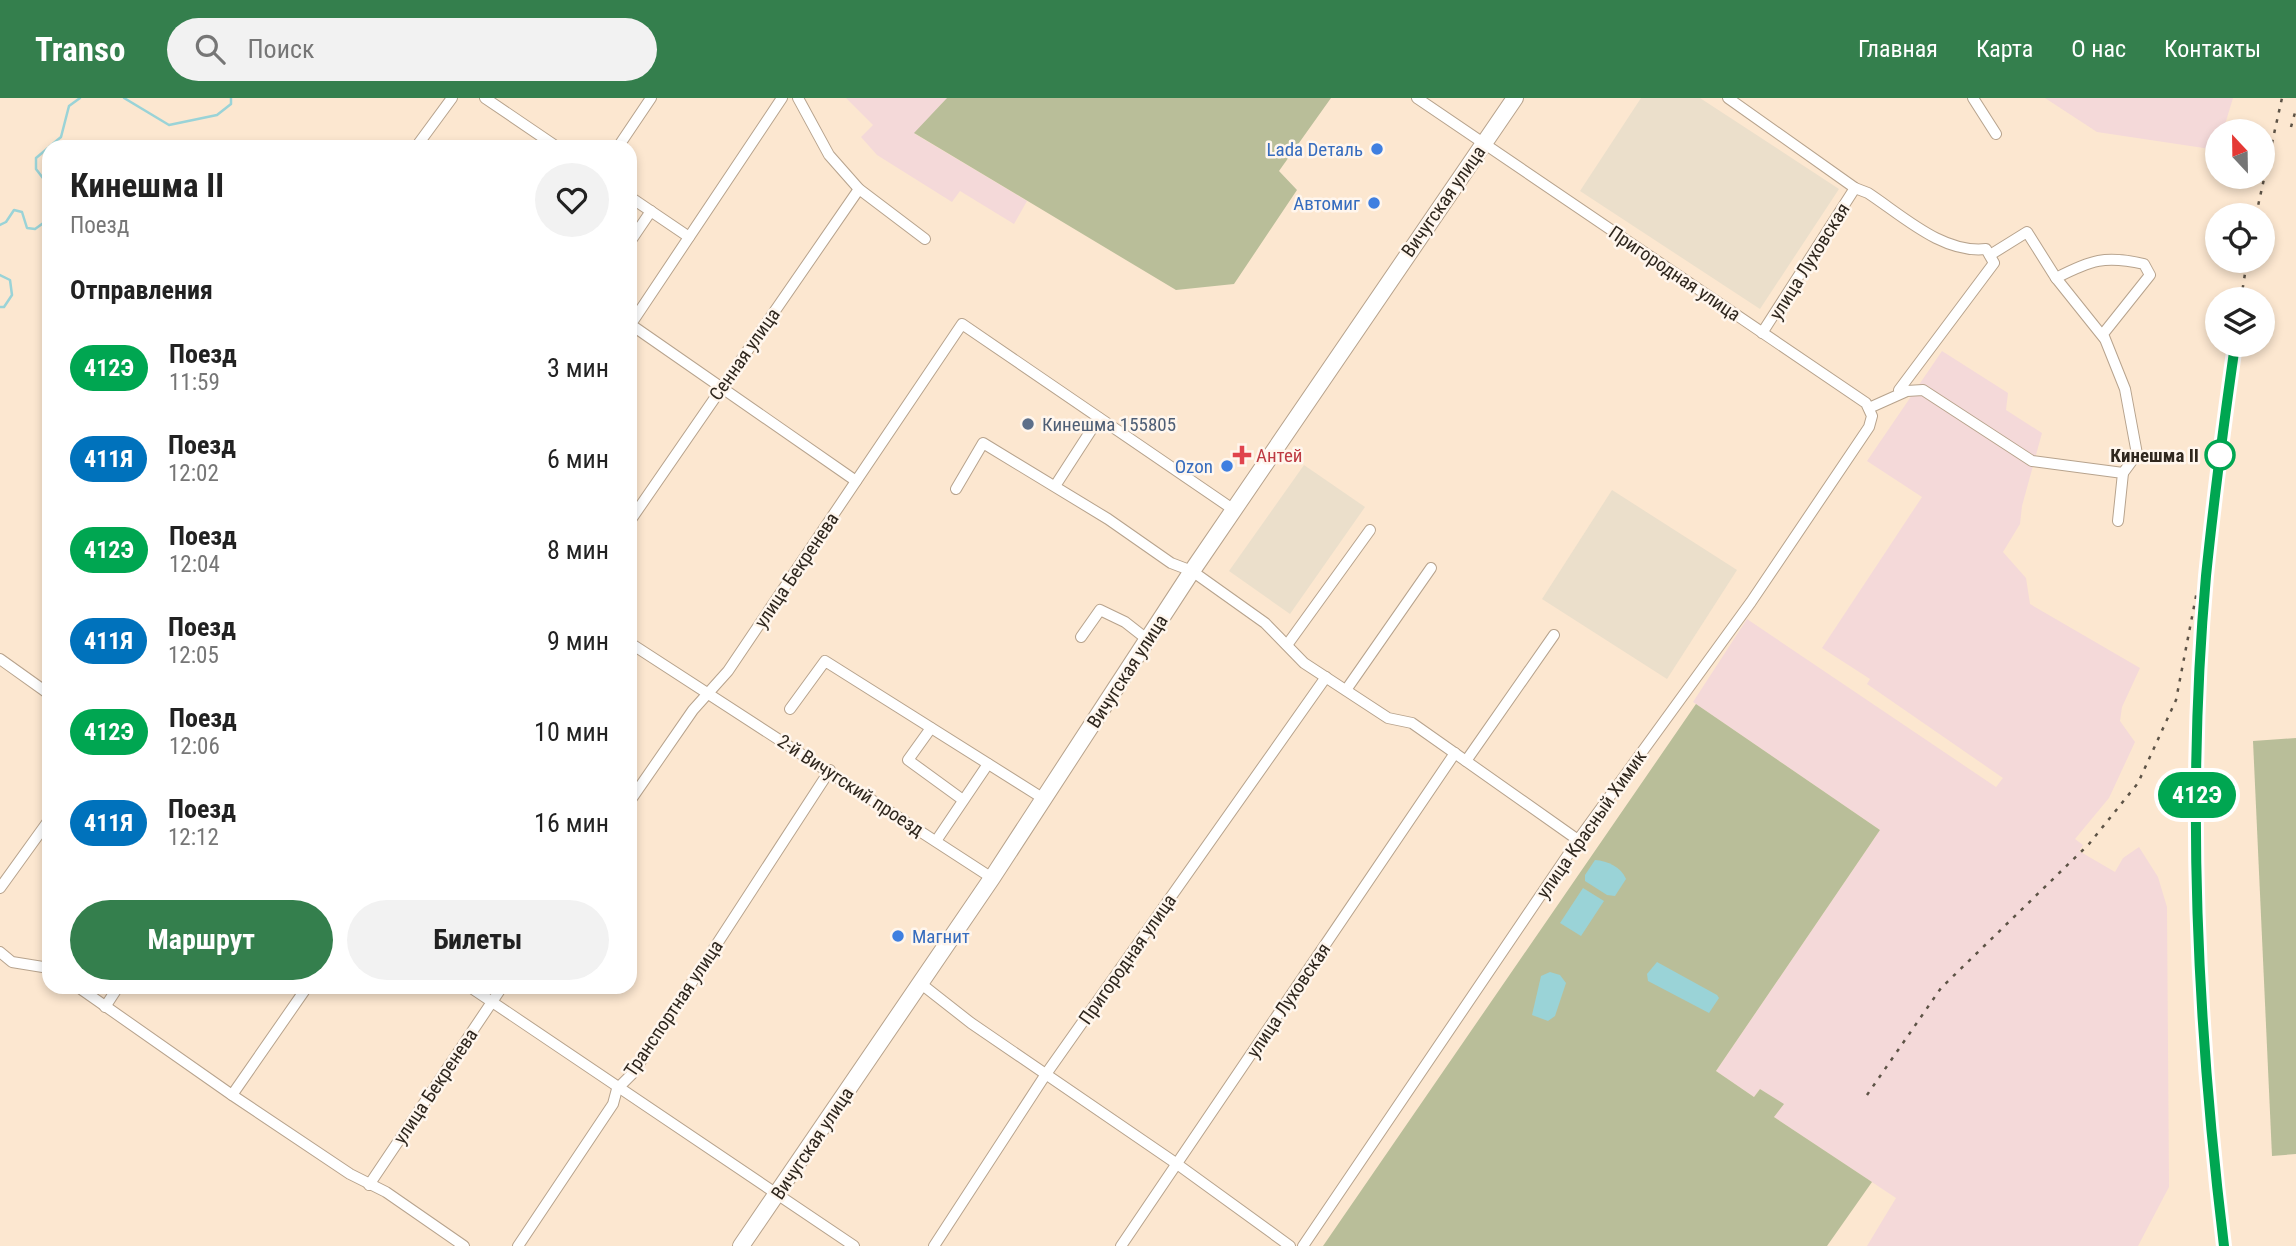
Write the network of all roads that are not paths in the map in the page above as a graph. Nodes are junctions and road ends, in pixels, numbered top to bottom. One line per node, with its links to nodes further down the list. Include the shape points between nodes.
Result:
1 (452, 98): 11 (street)
2 (485, 98): 12 (street)
3 (651, 98): 13 (street)
4 (782, 98): 20 (street)
5 (798, 98): 16 (street, via 822,147)
6 (1418, 98): 14 (street, Пригородная улица)
7 (1515, 98): 14 (main road, Вичугская улица)
8 (1728, 98): 15 (street)
9 (1973, 98): 10 (street)
10 (1996, 134)
11 (421, 140)
12 (547, 140)
13 (623, 140)
14 (1483, 144): 26 (street, Пригородная улица); 36 (main road, Вичугская улица)
15 (1855, 188): 22 (street, via 1952,246); 26 (street, улица Луховская)
16 (859, 189): 21 (street); 28 (street, Сенная улица)
17 (637, 202): 18 (street)
18 (651, 211): 19 (street); 20 (street)
19 (637, 232)
20 (689, 237): 24 (street)
21 (925, 239)
22 (1988, 252): 23 (street, via 2027,232); 29 (street, via 1994,263)
23 (2056, 278): 27 (street); 27 (street, via 2114,257 2144,264 2150,275)
24 (637, 314)
25 (637, 329): 28 (street)
26 (1762, 333): 30 (street, Пригородная улица)
27 (2104, 338): 32 (street, via 2125,388 2137,454)
28 (720, 387): 33 (street); 37 (street, Сенная улица)
29 (1899, 390)
30 (1868, 406): 32 (street, via 1907,391 1923,390 2032,461); 62 (street, улица Красный Химик, via 1872,416 1869,427 1751,602)
31 (1099, 418): 33 (street, улица Бекренева, via 962,324); 34 (street); 36 (street)
32 (2123, 472): 38 (street)
33 (856, 481): 51 (street, улица Бекренева)
34 (1055, 486): 35 (street, via 983,443); 41 (street, via 1171,563)
35 (956, 489)
36 (1234, 510): 41 (main road, Вичугская улица)
37 (637, 511)
38 (2118, 521)
39 (1370, 530): 45 (street)
40 (1431, 568): 50 (street)
41 (1192, 571): 44 (main road, Вичугская улица); 45 (street, via 1265,623)
42 (1554, 635): 55 (street)
43 (1081, 637): 44 (street, via 1100,610)
44 (1148, 640): 59 (main road, Вичугская улица)
45 (1287, 645): 48 (street)
46 (637, 647): 51 (street, 2-й Вичугский проезд)
47 (0, 659): 49 (street)
48 (1326, 677): 50 (street); 76 (street, Пригородная улица)
49 (42, 689)
50 (1346, 690): 54 (street, via 1388,718 1412,723)
51 (709, 693): 57 (street, 2-й Вичугский проезд); 58 (street, улица Бекренева)
52 (790, 709): 53 (street, via 825,662)
53 (931, 728): 56 (street); 60 (street, via 908,760)
54 (1455, 753): 55 (street); 79 (street, улица Луховская)
55 (1466, 761): 62 (street)
56 (988, 764): 59 (street); 60 (street)
57 (830, 770): 63 (street, 2-й Вичугский проезд); 77 (street, Транспортная улица, via 633,1073)
58 (637, 791)
59 (1044, 799): 64 (main road, Вичугская улица)
60 (963, 800): 63 (street)
61 (42, 830): 65 (street)
62 (1578, 840): 89 (street, улица Красный Химик)
63 (936, 841): 64 (street, 2-й Вичугский проезд)
64 (992, 878): 68 (main road, Вичугская улица)
65 (0, 888)
66 (0, 952): 67 (street, via 12,962)
67 (42, 967)
68 (920, 983): 76 (street); 81 (main road, Вичугская улица)
69 (87, 994): 75 (street)
70 (113, 994): 75 (street)
71 (302, 994): 78 (street)
72 (480, 994): 74 (street)
73 (497, 994): 74 (street, улица Бекренева)
74 (492, 1002): 77 (street); 80 (street, улица Бекренева)
75 (104, 1007): 78 (street)
76 (1046, 1074): 79 (street); 86 (street, Пригородная улица)
77 (617, 1089): 81 (street); 83 (street, Транспортная улица, via 613,1104)
78 (232, 1095): 80 (street)
79 (1177, 1164): 87 (street, улица Луховская); 88 (street)
80 (369, 1185): 82 (street)
81 (777, 1194): 84 (main road, Вичугская улица); 85 (street)
82 (464, 1246)
83 (518, 1246)
84 (741, 1246)
85 (854, 1246)
86 (934, 1246)
87 (1121, 1246)
88 (1290, 1246)
89 (1303, 1246)

